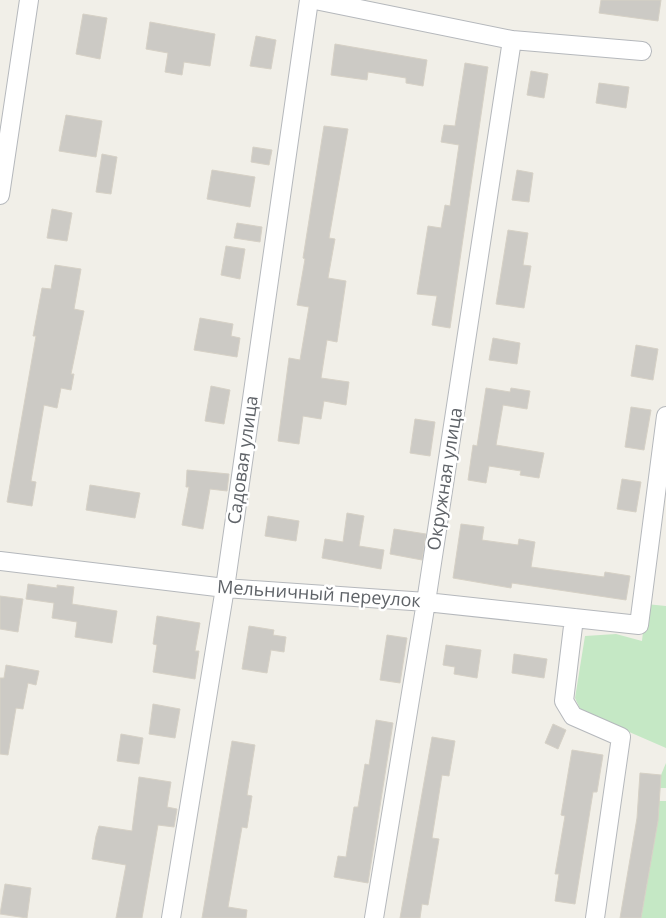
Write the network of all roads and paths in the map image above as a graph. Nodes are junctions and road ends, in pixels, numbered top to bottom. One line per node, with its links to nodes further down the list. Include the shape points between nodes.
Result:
1 (29, 0): 6 (street)
2 (309, 0): 9 (street, Садовая улица)
3 (315, 0): 4 (street)
4 (512, 40): 5 (street); 10 (street, Окружная улица)
5 (642, 51)
6 (0, 195)
7 (666, 416): 11 (street, Мельничный переулок, via 639,625)
8 (0, 561): 9 (street, Мельничный переулок)
9 (225, 588): 10 (street, Мельничный переулок); 12 (street, Садовая улица)
10 (426, 602): 11 (street, Мельничный переулок); 13 (street, Окружная улица)
11 (574, 618): 14 (street, via 564,701 573,716 621,736)
12 (171, 918)
13 (374, 918)
14 (595, 918)

